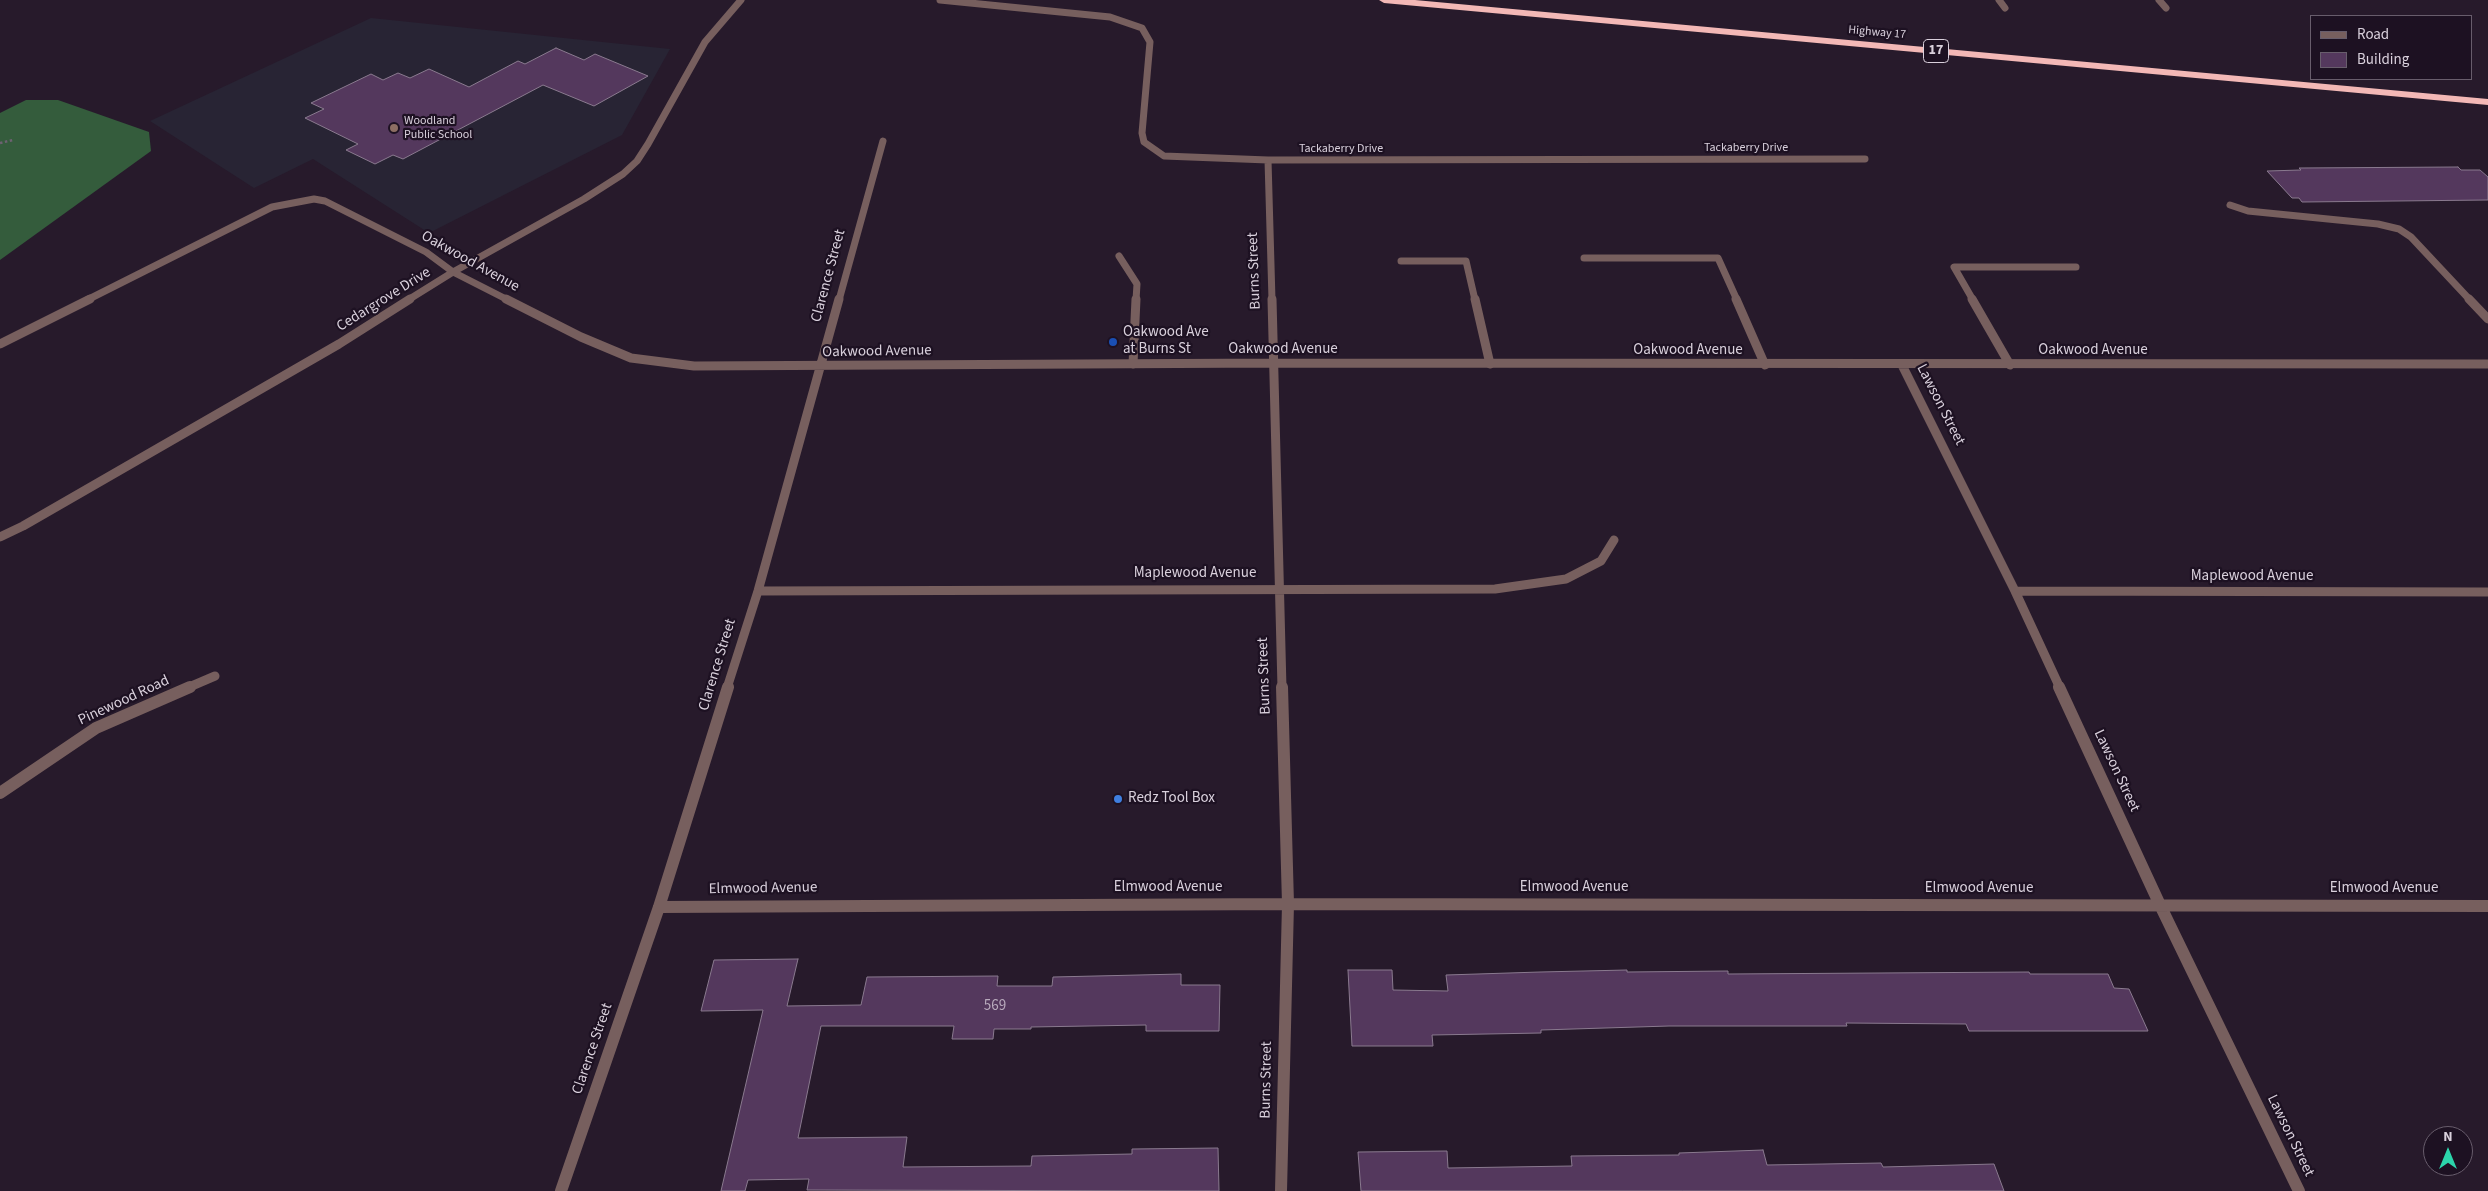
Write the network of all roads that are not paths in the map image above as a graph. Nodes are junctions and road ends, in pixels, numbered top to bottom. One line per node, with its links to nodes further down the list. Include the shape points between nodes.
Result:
1 (741, 0): 17 (street, Cedargrove Drive, via 705,42 637,160 623,174)
2 (940, 0): 11 (street, Tackaberry Drive, via 1110,17 1134,23 1148,35 1150,42 1142,133 1144,142 1164,156)
3 (1384, 0): 8 (highway, Highway 17 / 17)
4 (1999, 0): 6 (street)
5 (2159, 0): 7 (street)
6 (2005, 8)
7 (2166, 8)
8 (2488, 102)
9 (882, 141): 27 (street, Clarence Street)
10 (1865, 159): 11 (street, Tackaberry Drive)
11 (1268, 160): 20 (street, Burns Street)
12 (2230, 205): 18 (street, via 2248,211 2399,229 2412,237)
13 (1119, 256): 21 (street, via 1137,284)
14 (1584, 258): 24 (street, via 1718,258)
15 (1401, 262): 22 (street, via 1466,261)
16 (2076, 267): 26 (street, via 1954,267)
17 (453, 272): 19 (street, Oakwood Avenue, via 426,252 325,201 301,200 272,206 246,218); 27 (street, Oakwood Avenue, via 631,358 694,366); 28 (street, Cedargrove Drive, via 339,344)
18 (2488, 319)
19 (0, 344)
20 (1274, 363): 21 (street, Oakwood Avenue); 22 (street, Oakwood Avenue); 30 (street, Burns Street)
21 (1133, 364): 27 (street, Oakwood Avenue)
22 (1490, 364): 24 (street, Oakwood Avenue)
23 (2488, 364): 26 (street, Oakwood Avenue)
24 (1765, 365): 25 (street, Oakwood Avenue)
25 (1902, 365): 26 (street, Oakwood Avenue); 32 (street, Lawson Street)
26 (2010, 365)
27 (822, 367): 31 (street, Clarence Street)
28 (0, 538)
29 (1614, 540): 30 (street, Maplewood Avenue, via 1601,561 1566,579 1540,584 1495,589)
30 (1279, 589): 31 (street, Maplewood Avenue); 36 (street, Burns Street)
31 (758, 591): 39 (street, Clarence Street)
32 (2015, 591): 33 (street, Maplewood Avenue); 37 (street, Lawson Street)
33 (2488, 592)
34 (215, 676): 35 (street, Pinewood Road, via 96,728)
35 (0, 793)
36 (1288, 904): 37 (street, Elmwood Avenue); 39 (street, Elmwood Avenue); 41 (street, Burns Street)
37 (2160, 905): 38 (street, Elmwood Avenue); 42 (street, Lawson Street)
38 (2488, 906)
39 (659, 907): 40 (street, Clarence Street)
40 (561, 1191)
41 (1281, 1191)
42 (2299, 1191)

